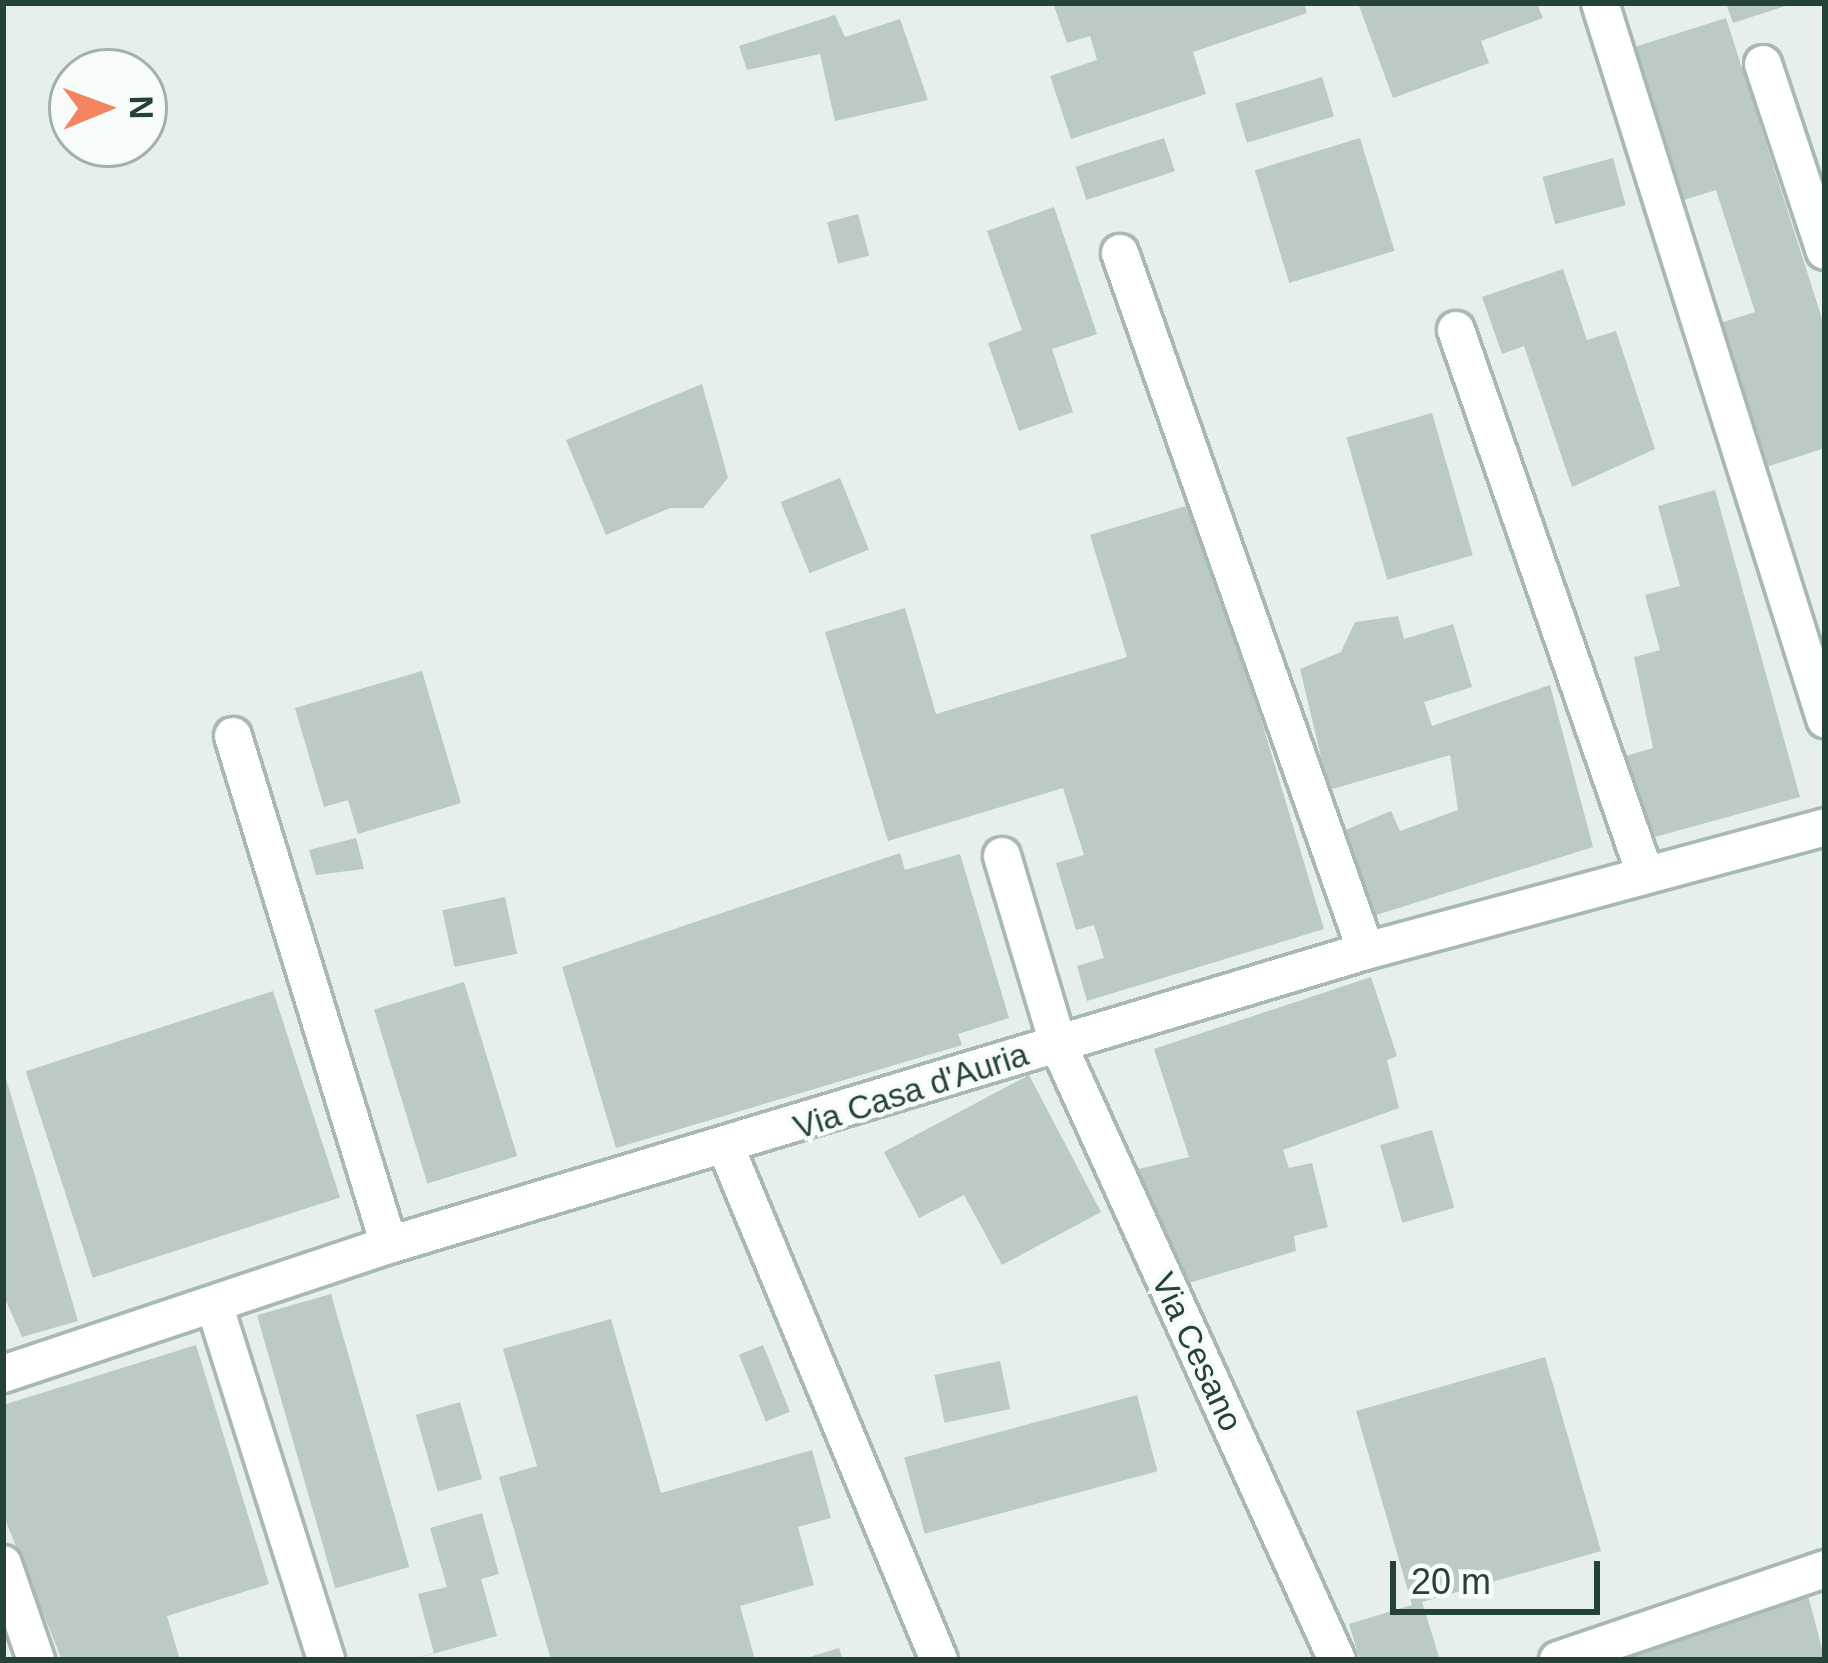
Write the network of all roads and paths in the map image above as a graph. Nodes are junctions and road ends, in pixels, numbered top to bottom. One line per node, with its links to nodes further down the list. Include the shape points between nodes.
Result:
1 (1600, 3): 6 (street)
2 (1762, 64): 3 (street)
3 (1825, 251)
4 (1120, 253): 11 (street)
5 (1456, 330): 10 (street)
6 (1825, 719)
7 (233, 736): 14 (street)
8 (1825, 827): 10 (street, Via Casa d'Auria)
9 (1002, 856): 12 (street, Via Cesano)
10 (1645, 874): 11 (street, Via Casa d'Auria)
11 (1366, 951): 12 (street, Via Casa d'Auria)
12 (1058, 1044): 13 (street, Via Casa d'Auria); 22 (street, Via Cesano)
13 (727, 1150): 14 (street, Via Casa d'Auria); 21 (street)
14 (388, 1245): 15 (street, Via Casa d'Auria)
15 (215, 1307): 16 (street, Via Casa d'Auria); 20 (street)
16 (3, 1374)
17 (3, 1564): 19 (street)
18 (1825, 1569): 23 (street)
19 (35, 1660)
20 (326, 1660)
21 (939, 1660)
22 (1337, 1660)
23 (1558, 1660)

